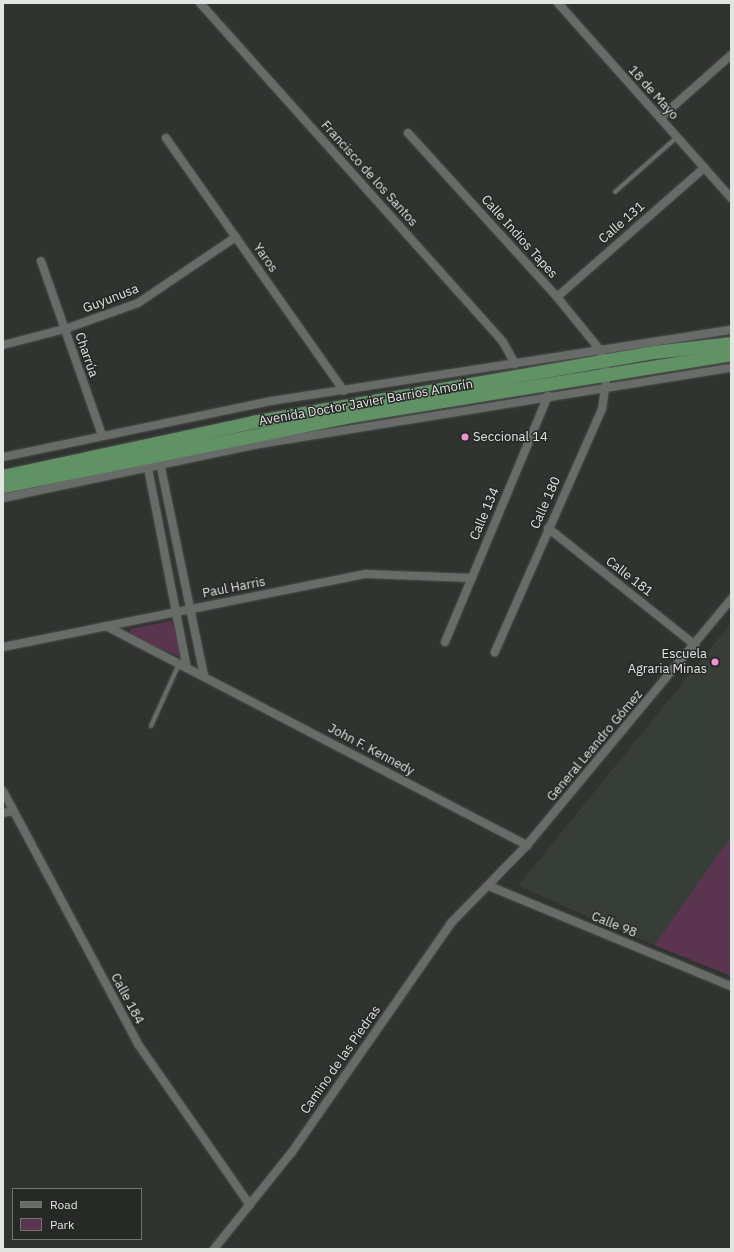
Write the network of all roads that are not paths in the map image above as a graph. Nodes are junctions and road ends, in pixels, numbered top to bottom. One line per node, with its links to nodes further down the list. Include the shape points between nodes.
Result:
1 (200, 3): 20 (street, Francisco de los Santos, via 503,342)
2 (558, 3): 4 (street, 18 de Mayo)
3 (731, 56): 4 (street)
4 (660, 118): 6 (street, 18 de Mayo)
5 (408, 133): 13 (street, Calle Indios Tapes)
6 (677, 137): 8 (street, 18 de Mayo); 9 (lane)
7 (166, 138): 11 (street, Yaros)
8 (704, 168): 10 (street, 18 de Mayo); 13 (street, Calle 131)
9 (615, 192)
10 (731, 198)
11 (236, 237): 14 (street, Guyunusa, via 138,303); 23 (street, Yaros)
12 (41, 261): 14 (street, Charrúa)
13 (557, 297): 18 (street, Calle Indios Tapes)
14 (65, 329): 17 (street, Guyunusa); 25 (street, Charrúa)
15 (731, 330): 18 (street, Avenida Doctor Javier Barrios Amorín)
16 (731, 343): 22 (highway, Avenida Doctor Javier Barrios Amorín)
17 (3, 345)
18 (600, 350): 20 (street, Avenida Doctor Javier Barrios Amorín); 22 (street, Calle Indios Tapes)
19 (731, 354): 22 (highway, Avenida Doctor Javier Barrios Amorín)
20 (515, 364): 23 (street, Avenida Doctor Javier Barrios Amorín)
21 (731, 368): 22 (street, Avenida Doctor Javier Barrios Amorín)
22 (606, 374): 24 (street, Avenida Doctor Javier Barrios Amorín); 26 (highway, Avenida Doctor Javier Barrios Amorín, via 356,415); 33 (street, Calle 180, via 602,409)
23 (344, 391): 25 (street, Avenida Doctor Javier Barrios Amorín, via 271,401)
24 (548, 396): 28 (street, Avenida Doctor Javier Barrios Amorín, via 262,444); 34 (street, Calle 134)
25 (102, 435): 27 (street, Avenida Doctor Javier Barrios Amorín)
26 (153, 452): 28 (street); 29 (street); 30 (highway, Avenida Doctor Javier Barrios Amorín); 31 (highway, Avenida Doctor Javier Barrios Amorín)
27 (3, 457)
28 (163, 465): 29 (street, Avenida Doctor Javier Barrios Amorín); 36 (street)
29 (148, 468): 32 (street, Avenida Doctor Javier Barrios Amorín); 37 (street)
30 (3, 476)
31 (3, 486)
32 (3, 498)
33 (548, 528): 40 (street, Calle 181); 42 (street, Calle 180)
34 (472, 578): 36 (street, Paul Harris, via 366,574); 39 (street, Calle 134)
35 (731, 599): 40 (street, General Leandro Gómez)
36 (191, 609): 37 (street, Paul Harris); 45 (street)
37 (176, 612): 38 (street, Paul Harris); 44 (street)
38 (106, 626): 41 (street, Paul Harris); 43 (street, John F. Kennedy)
39 (445, 642)
40 (694, 645): 50 (street, General Leandro Gómez)
41 (3, 647)
42 (495, 652)
43 (179, 664): 44 (street, John F. Kennedy); 46 (lane)
44 (187, 668): 45 (street, John F. Kennedy)
45 (204, 676): 50 (street, John F. Kennedy)
46 (150, 726)
47 (3, 791): 48 (street, Calle 184)
48 (13, 811): 49 (street); 53 (street, Calle 184, via 138,1044)
49 (3, 813)
50 (527, 845): 51 (street, General Leandro Gómez)
51 (488, 886): 52 (street, Calle 98); 53 (street, Camino de las Piedras, via 436,943 292,1152)
52 (731, 986)
53 (250, 1204): 54 (street, Camino de las Piedras)
54 (214, 1249)

